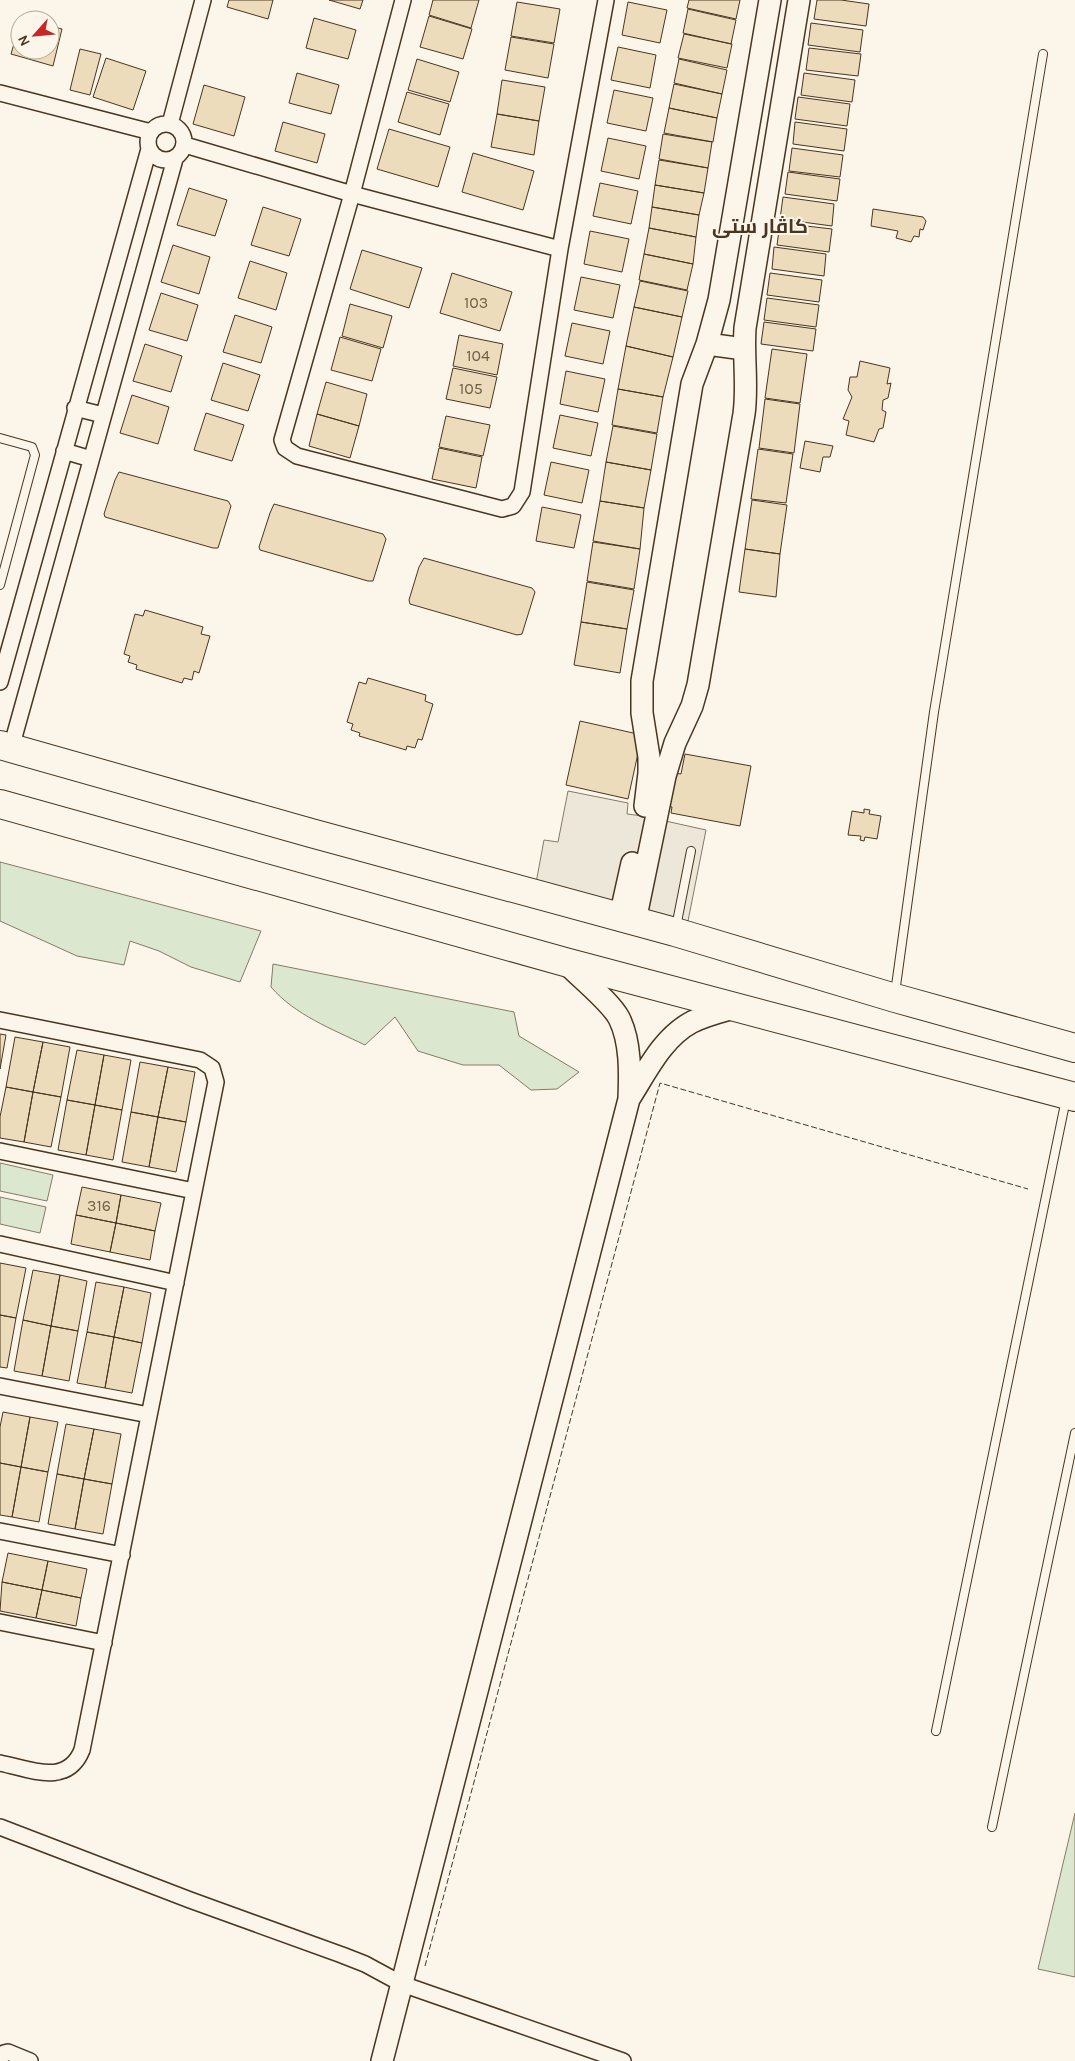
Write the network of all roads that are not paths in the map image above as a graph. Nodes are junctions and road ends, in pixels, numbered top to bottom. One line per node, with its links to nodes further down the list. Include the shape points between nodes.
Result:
1 (203, 0): 8 (street)
2 (403, 0): 13 (street)
3 (606, 0): 14 (street)
4 (770, 0): 15 (street, via 719,300)
5 (799, 0): 16 (street)
6 (1043, 54): 33 (lane, via 934,712)
7 (0, 94): 9 (street)
8 (170, 124): 9 (street, via 158,126); 10 (street, via 179,129)
9 (151, 132): 11 (street)
10 (185, 145): 12 (street); 13 (street)
11 (149, 149): 12 (street, via 157,158); 17 (street)
12 (175, 159): 18 (street)
13 (352, 194): 14 (street); 14 (street, via 282,435 283,444 297,456 496,509 513,506 522,492)
14 (560, 249)
15 (707, 344): 16 (street); 24 (street, via 692,384 644,663)
16 (744, 349): 25 (street, via 746,388 743,424 696,690)
17 (75, 408): 18 (street); 20 (street)
18 (103, 415): 21 (street)
19 (0, 438): 22 (lane, via 32,447 35,455)
20 (64, 451): 21 (street); 23 (street)
21 (91, 459): 26 (street)
22 (0, 585)
23 (0, 682)
24 (643, 726): 25 (street); 27 (street, via 648,757)
25 (680, 732): 27 (street)
26 (6, 747): 30 (highway)
27 (657, 775): 30 (street)
28 (0, 804): 32 (highway)
29 (691, 851): 31 (lane)
30 (628, 919): 31 (highway)
31 (675, 932): 33 (highway)
32 (565, 962): 34 (highway); 38 (street, via 618,1017 628,1050)
33 (895, 998): 36 (highway)
34 (737, 1007): 37 (highway); 38 (street, via 693,1021 674,1035 658,1052)
35 (0, 1020): 40 (street, via 209,1064 215,1072 216,1082)
36 (1075, 1048)
37 (1071, 1096): 50 (lane)
38 (629, 1099): 54 (street)
39 (0, 1151): 40 (street)
40 (194, 1191): 42 (street)
41 (0, 1244): 42 (street)
42 (176, 1283): 44 (street)
43 (0, 1386): 44 (street)
44 (149, 1416): 47 (street)
45 (1075, 1433): 53 (lane)
46 (0, 1531): 47 (street)
47 (122, 1556): 49 (street)
48 (0, 1622): 49 (street)
49 (104, 1643): 51 (street, via 77,1763 56,1773)
50 (936, 1731)
51 (0, 1763)
52 (0, 1827): 54 (street, via 342,1955)
53 (992, 1827)
54 (402, 1984): 57 (street); 58 (street)
55 (0, 2059): 56 (street, via 8,2052)
56 (30, 2061)
57 (382, 2061)
58 (623, 2061)

